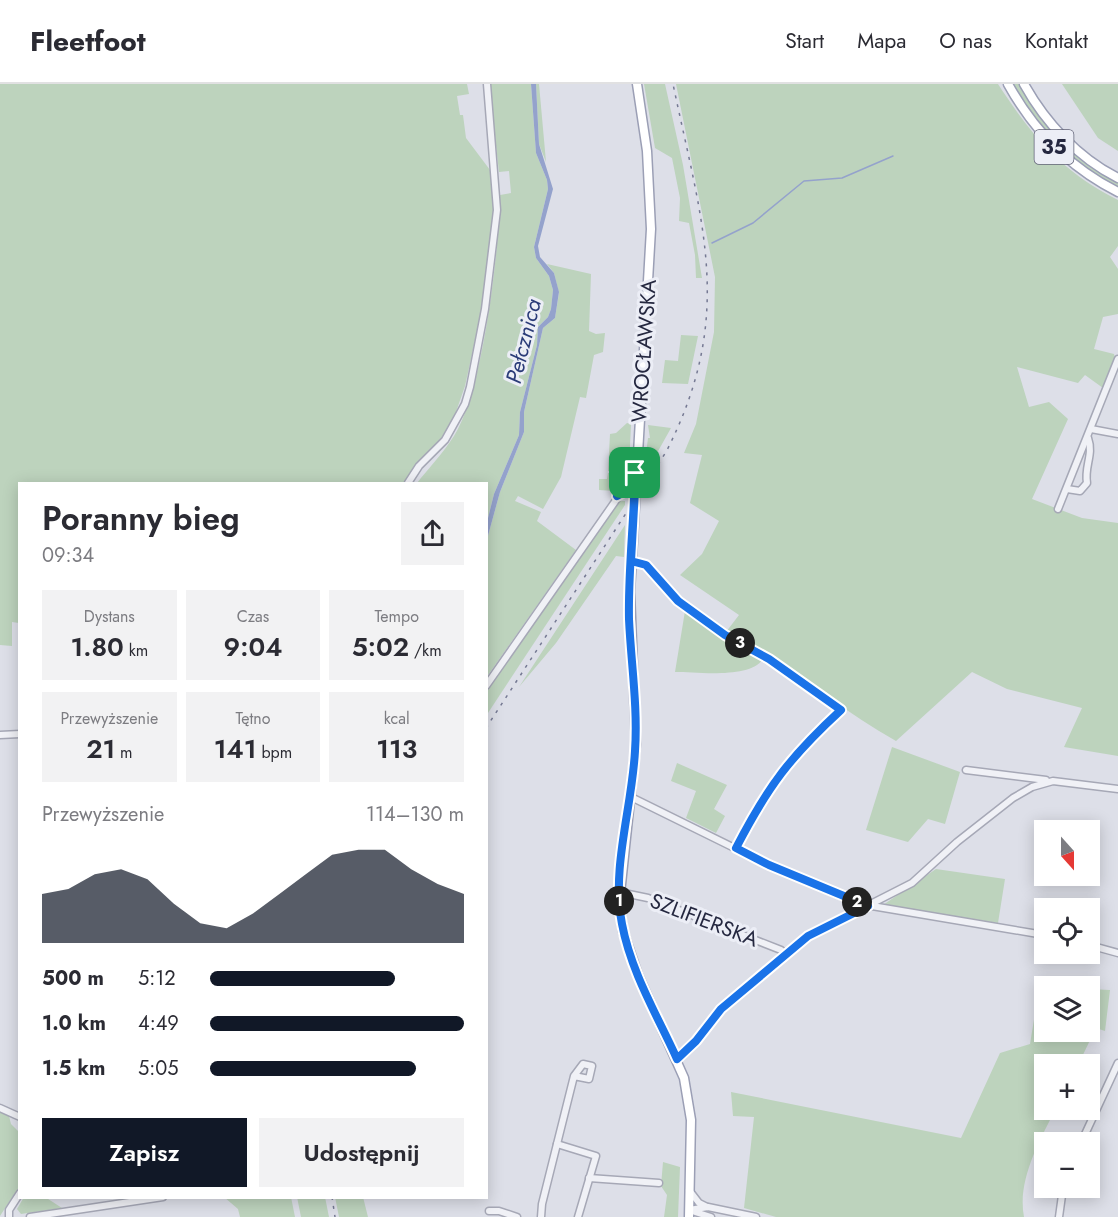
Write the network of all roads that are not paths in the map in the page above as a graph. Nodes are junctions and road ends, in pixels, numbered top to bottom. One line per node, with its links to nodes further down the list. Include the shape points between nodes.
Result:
1 (487, 84): 12 (street, via 497,210 485,309 470,387 445,440)
2 (637, 84): 11 (main road, WROCŁAWSKA, via 646,137 651,211)
3 (1008, 84): 6 (main road, 35, via 1054,147)
4 (1024, 84): 5 (main road, 35, via 1062,135)
5 (1118, 178)
6 (1118, 192)
7 (1118, 359): 8 (street)
8 (1091, 429): 9 (street); 10 (street)
9 (1118, 434)
10 (1088, 438): 13 (street); 13 (street, via 1092,454 1085,472 1087,483 1080,491)
11 (635, 473): 14 (main road, WROCŁAWSKA); 15 (street)
12 (409, 482)
13 (1067, 489): 16 (street)
14 (635, 490): 15 (street); 17 (main road, WROCŁAWSKA)
15 (617, 496): 18 (street)
16 (1058, 509)
17 (631, 561): 24 (main road, WROCŁAWSKA, via 629,620 636,735); 25 (street, via 646,565 678,601 716,628 769,659 841,710 787,763 761,800)
18 (488, 683)
19 (18, 734): 20 (street)
20 (0, 735)
21 (966, 770): 22 (street)
22 (1053, 781): 23 (street); 27 (street, via 1013,798 912,883)
23 (1118, 789)
24 (631, 797): 25 (street); 26 (main road, WROCŁAWSKA)
25 (736, 848): 27 (street)
26 (619, 892): 31 (street, SZLIFIERSKA, via 648,898); 32 (main road, WROCŁAWSKA, via 629,952)
27 (868, 906): 28 (street); 31 (street, via 808,936)
28 (1034, 933)
29 (1100, 948): 30 (street)
30 (1118, 953)
31 (786, 954): 32 (street, via 721,1009)
32 (677, 1059): 41 (main road, WROCŁAWSKA, via 690,1111)
33 (1118, 1063): 37 (street)
34 (574, 1076): 38 (street)
35 (0, 1108): 36 (street)
36 (18, 1116)
37 (1086, 1132)
38 (557, 1144): 39 (street, via 596,1156); 51 (street)
39 (590, 1178): 40 (street); 52 (street)
40 (659, 1184)
41 (689, 1190): 45 (street, via 699,1203); 47 (main road, WROCŁAWSKA)
42 (18, 1196): 48 (street)
43 (1062, 1198): 55 (street)
44 (150, 1199): 49 (street)
45 (708, 1207): 47 (street); 54 (street)
46 (489, 1211): 50 (street, via 499,1210)
47 (688, 1213): 53 (street)
48 (9, 1217)
49 (30, 1217)
50 (517, 1217)
51 (541, 1217)
52 (578, 1217)
53 (707, 1217)
54 (756, 1217)
55 (1059, 1217)

